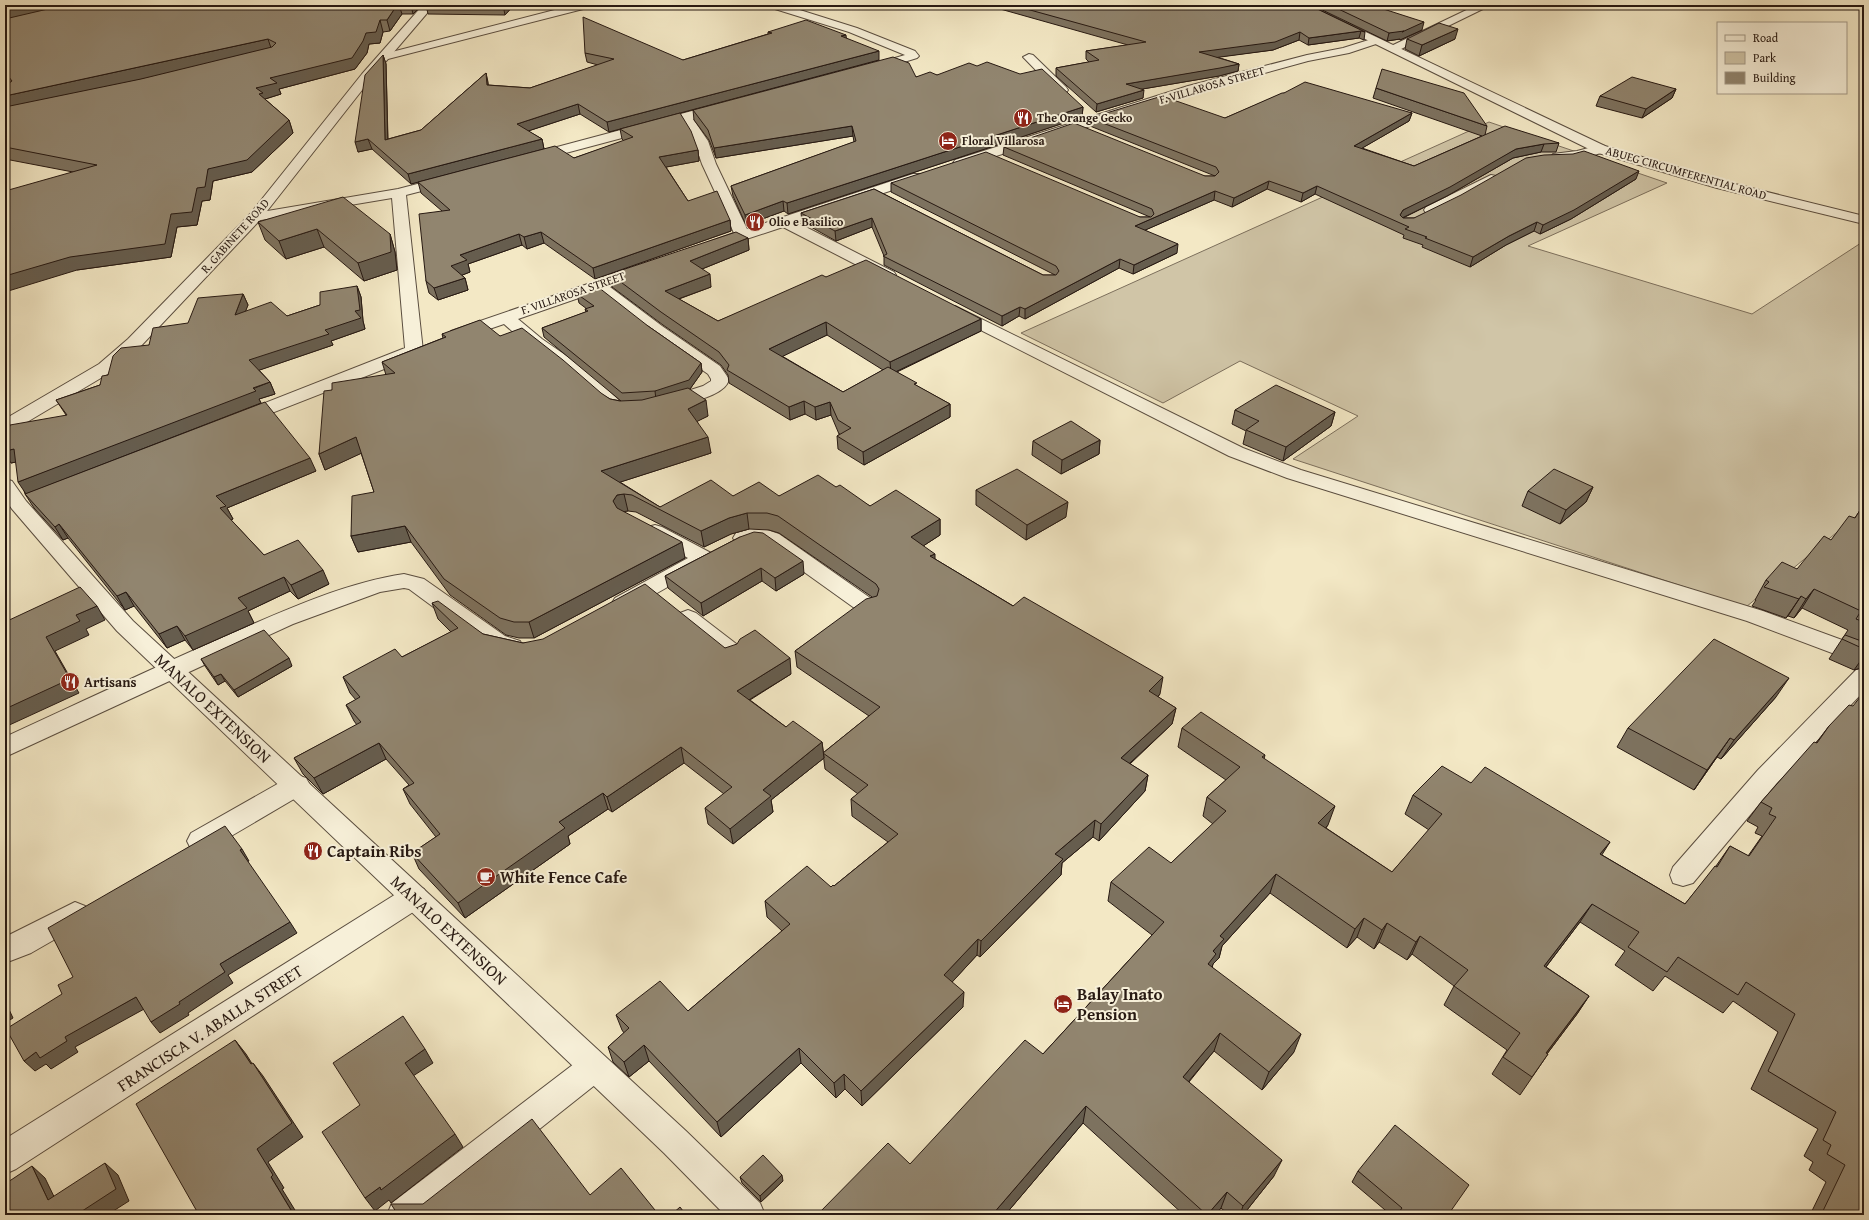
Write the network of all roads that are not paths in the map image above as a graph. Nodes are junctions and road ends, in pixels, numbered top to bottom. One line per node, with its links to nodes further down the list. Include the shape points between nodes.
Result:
1 (429, 5): 10 (street, R. GABINETE ROAD)
2 (587, 5): 10 (street)
3 (1301, 5): 6 (street, ABUEG CIRCUMFERENTIAL ROAD)
4 (1486, 5): 7 (street)
5 (780, 7): 12 (street, via 853,30 913,56)
6 (1375, 41): 7 (street, ABUEG CIRCUMFERENTIAL ROAD); 8 (street)
7 (1393, 49): 9 (street, ABUEG CIRCUMFERENTIAL ROAD)
8 (1345, 51): 9 (street); 17 (street, F. VILLAROSA STREET, via 1307,58)
9 (1407, 56): 20 (street, ABUEG CIRCUMFERENTIAL ROAD)
10 (384, 57): 33 (street, R. GABINETE ROAD)
11 (1029, 57): 13 (street)
12 (860, 71)
13 (1072, 100)
14 (737, 103): 16 (street)
15 (1083, 110): 17 (street)
16 (685, 117): 23 (street); 36 (street, via 701,141)
17 (1094, 119): 18 (street, F. VILLAROSA STREET)
18 (1074, 126): 19 (street); 21 (street, F. VILLAROSA STREET)
19 (1095, 134)
20 (1600, 149): 22 (street); 34 (street, ABUEG CIRCUMFERENTIAL ROAD, via 1722,185)
21 (986, 154): 24 (street); 25 (street, F. VILLAROSA STREET)
22 (1547, 158)
23 (523, 160)
24 (1008, 163)
25 (948, 166)
26 (934, 172): 29 (street)
27 (1504, 172): 32 (street)
28 (461, 177): 30 (street)
29 (874, 191): 31 (street); 35 (street)
30 (399, 193): 33 (street); 43 (street)
31 (895, 202)
32 (1419, 216)
33 (255, 217): 45 (street, R. GABINETE ROAD, via 134,343 105,368)
34 (1864, 220)
35 (784, 222): 36 (street); 39 (street)
36 (742, 235): 37 (street)
37 (696, 251)
38 (659, 264): 40 (street, F. VILLAROSA STREET)
39 (904, 283)
40 (598, 285): 42 (street, F. VILLAROSA STREET); 42 (street, via 656,330 714,370 720,379 719,384 709,390 648,408 629,411 618,409 578,372 536,343)
41 (937, 301): 54 (street, via 1236,452 1294,474 1755,616)
42 (505, 317): 43 (street, F. VILLAROSA STREET)
43 (428, 345): 44 (street, F. VILLAROSA STREET)
44 (227, 424)
45 (5, 427)
46 (16, 499): 55 (street, MANALO EXTENSION, via 125,626)
47 (635, 522): 48 (street)
48 (717, 551): 49 (street); 50 (street, via 751,536 765,535)
49 (650, 588): 51 (street); 53 (street)
50 (868, 607)
51 (602, 613)
52 (533, 648): 55 (street, via 519,648 497,642 416,584 404,582 377,585 285,619)
53 (731, 652)
54 (1864, 657)
55 (172, 669): 57 (street); 58 (street, MANALO EXTENSION)
56 (1864, 676): 60 (street, via 1768,777)
57 (5, 748)
58 (297, 786): 59 (street); 61 (street, MANALO EXTENSION)
59 (180, 853)
60 (1683, 875)
61 (414, 897): 64 (street, MANALO EXTENSION); 65 (street, FRANCISCA V. ABALLA STREET)
62 (97, 901): 63 (street, via 21,944)
63 (5, 950)
64 (594, 1068): 66 (street); 67 (street, MANALO EXTENSION, via 675,1142)
65 (5, 1158)
66 (404, 1215)
67 (748, 1215)

